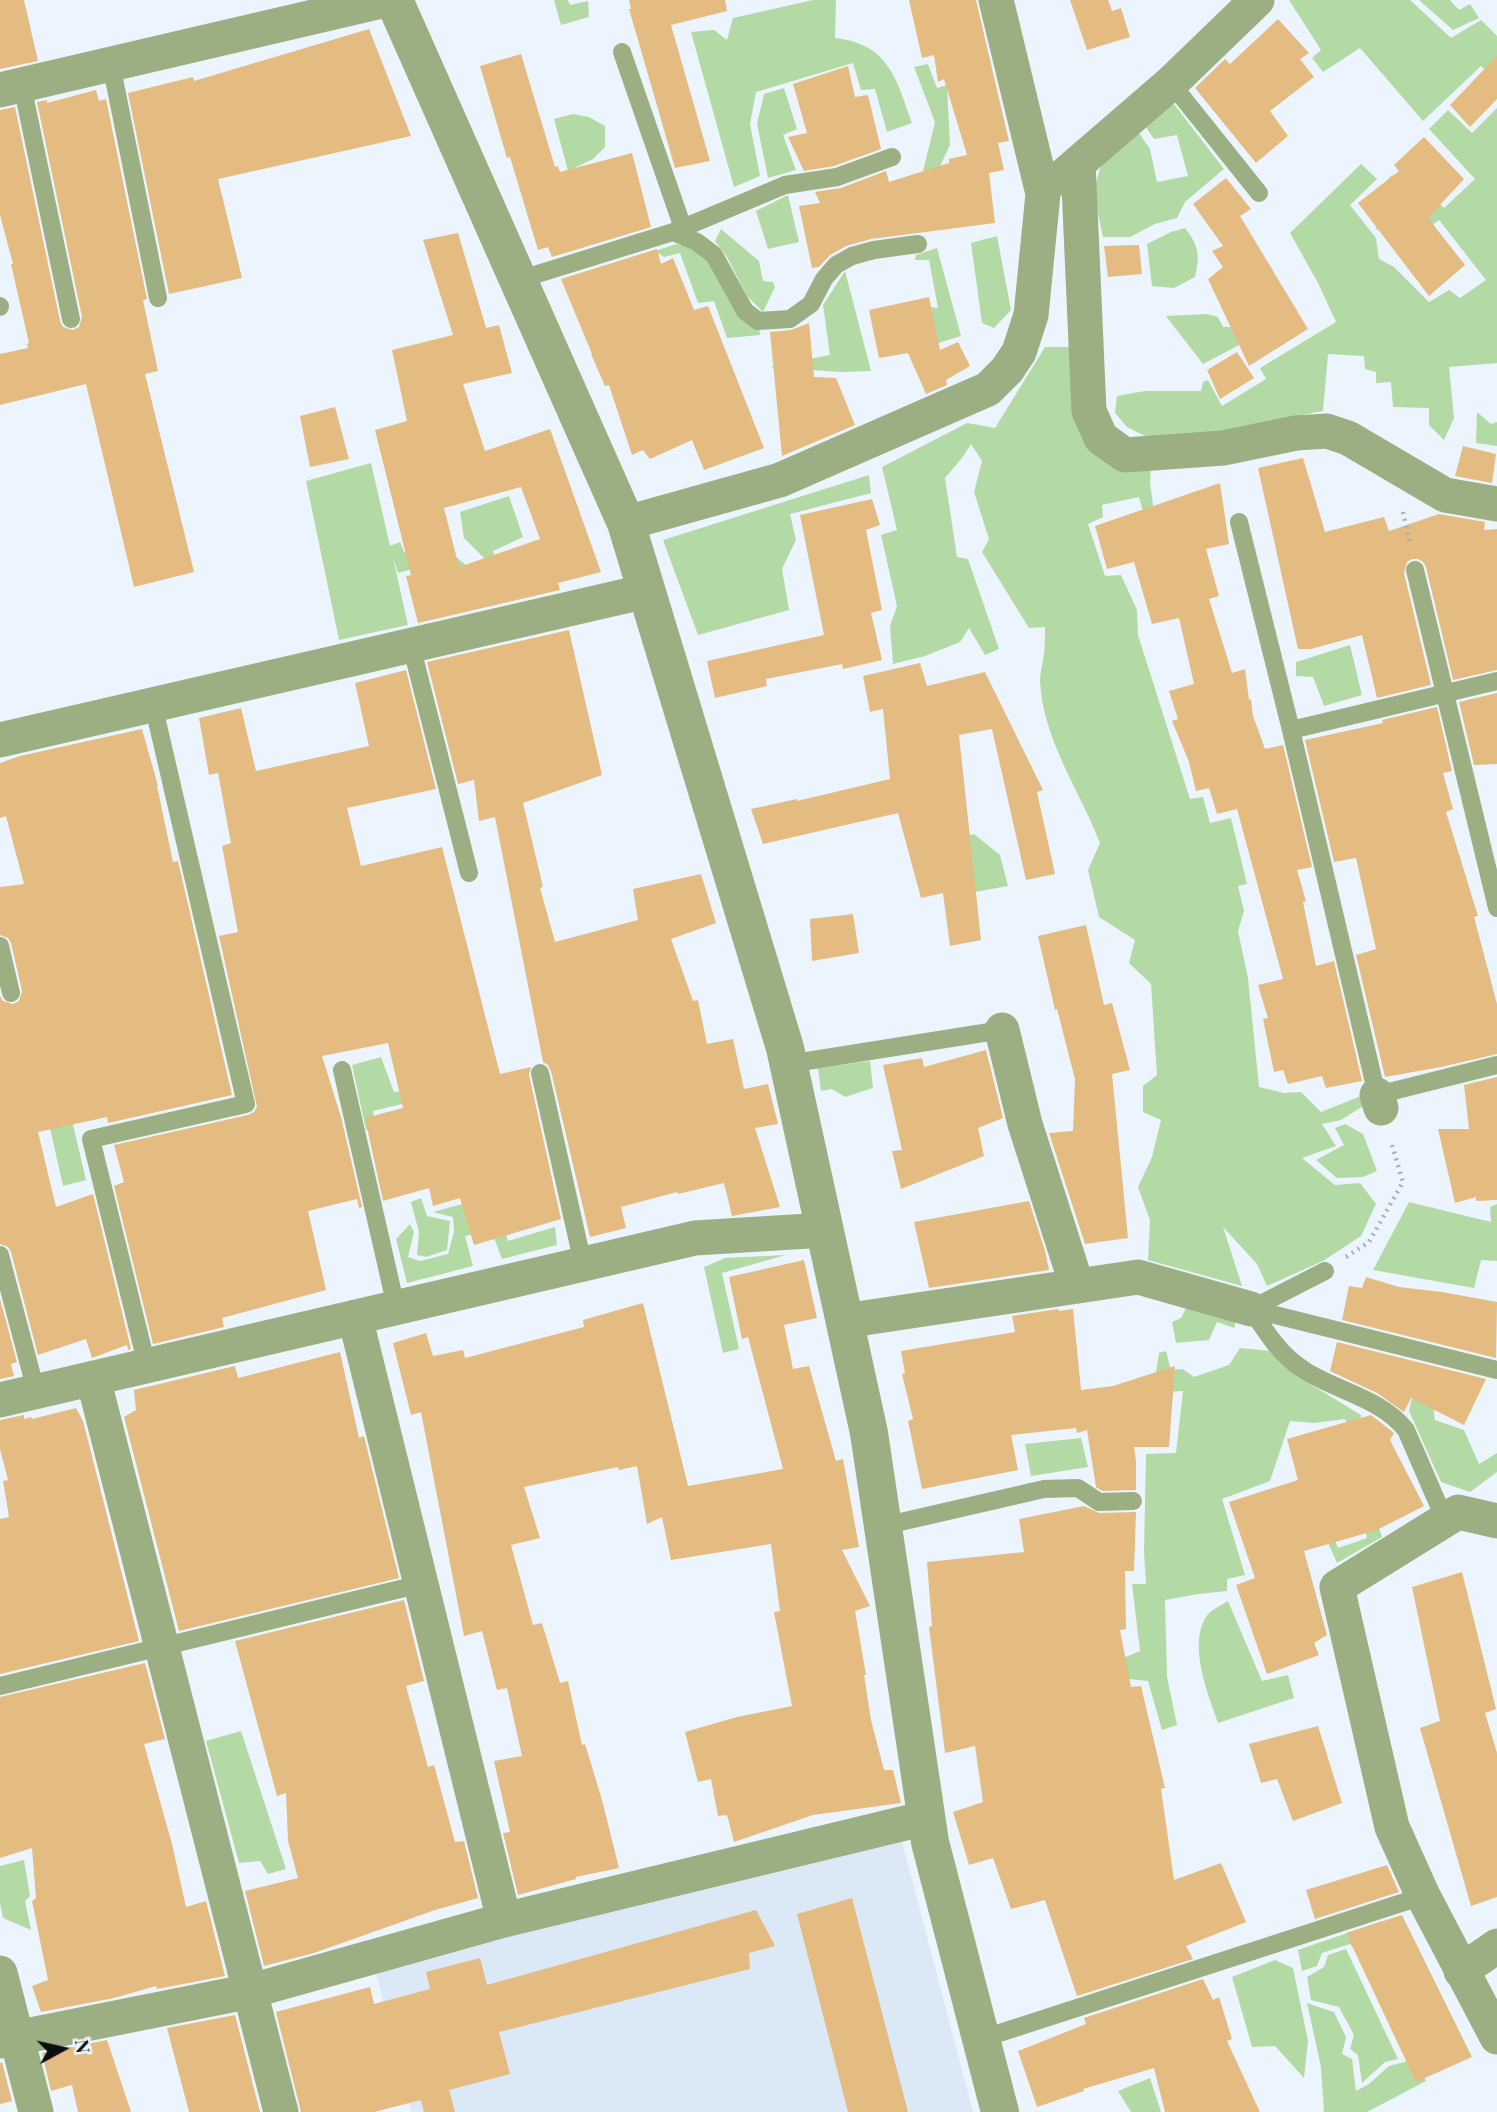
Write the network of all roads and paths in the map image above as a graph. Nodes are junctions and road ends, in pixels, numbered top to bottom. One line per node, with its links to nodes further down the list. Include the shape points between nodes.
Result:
1 (386, 0): 6 (street)
2 (394, 0): 15 (street)
3 (996, 0): 12 (street)
4 (1257, 0): 7 (street)
5 (622, 52): 13 (lane)
6 (111, 64): 8 (street); 16 (lane)
7 (1171, 83): 10 (street); 11 (lane)
8 (11, 87): 17 (lane)
9 (892, 157): 13 (lane, via 837,177 785,185)
10 (1078, 163): 12 (street); 18 (street, via 1089,411 1101,438 1125,455 1225,456 1296,433 1327,431 1348,438)
11 (1259, 193)
12 (1043, 194): 21 (street, via 1031,315 1019,352 988,390 780,480)
13 (678, 230): 14 (lane, via 714,255 745,310 758,321 790,319 811,304 836,265 852,256); 15 (lane)
14 (918, 244)
15 (518, 280): 21 (street)
16 (158, 298)
17 (71, 319)
18 (1396, 478): 19 (street, via 1445,495); 22 (path)
19 (1497, 504)
20 (1239, 522): 28 (lane)
21 (626, 523): 23 (street)
22 (1415, 570): 26 (lane)
23 (647, 591): 24 (street); 35 (street)
24 (411, 645): 27 (street); 30 (lane)
25 (1497, 681): 26 (lane)
26 (1445, 692): 28 (lane); 31 (lane)
27 (153, 704): 29 (street); 49 (lane, via 246,1104 92,1139)
28 (1291, 730): 39 (lane)
29 (0, 740)
30 (469, 873)
31 (1497, 908)
32 (0, 946): 33 (lane)
33 (11, 993)
34 (1002, 1030): 35 (lane); 44 (street, via 1025,1125)
35 (788, 1064): 40 (street)
36 (1497, 1065): 39 (lane)
37 (342, 1070): 45 (lane)
38 (540, 1073): 42 (lane)
39 (1379, 1102): 43 (path, via 1404,1182 1369,1242)
40 (825, 1230): 42 (street, via 695,1238); 48 (street)
41 (0, 1255): 52 (lane)
42 (583, 1264): 45 (street)
43 (1325, 1271): 46 (lane)
44 (1077, 1286): 46 (street, via 1138,1277); 48 (street)
45 (396, 1307): 47 (street)
46 (1251, 1309): 50 (lane); 55 (lane, via 1271,1340 1302,1369 1397,1418)
47 (355, 1317): 49 (street); 57 (street)
48 (844, 1321): 56 (street, via 869,1433)
49 (147, 1366): 51 (street)
50 (1497, 1370)
51 (93, 1378): 52 (street); 58 (street)
52 (36, 1391): 53 (street)
53 (0, 1400)
54 (1133, 1501): 56 (lane, via 1099,1502 1078,1488 1044,1489)
55 (1468, 1513): 61 (street, via 1337,1587 1392,1827)
56 (883, 1526): 60 (street)
57 (421, 1584): 58 (lane); 62 (street)
58 (161, 1647): 59 (lane); 66 (street)
59 (0, 1686)
60 (926, 1818): 62 (street); 68 (street)
61 (1423, 1896): 64 (street); 68 (lane)
62 (504, 1920): 66 (street)
63 (1497, 1946): 64 (street)
64 (1461, 1970): 67 (street)
65 (0, 1973): 69 (street)
66 (251, 1991): 69 (street); 71 (street)
67 (1497, 2037)
68 (981, 2039): 72 (street)
69 (8, 2040): 70 (street)
70 (36, 2112)
71 (281, 2112)
72 (1000, 2112)

